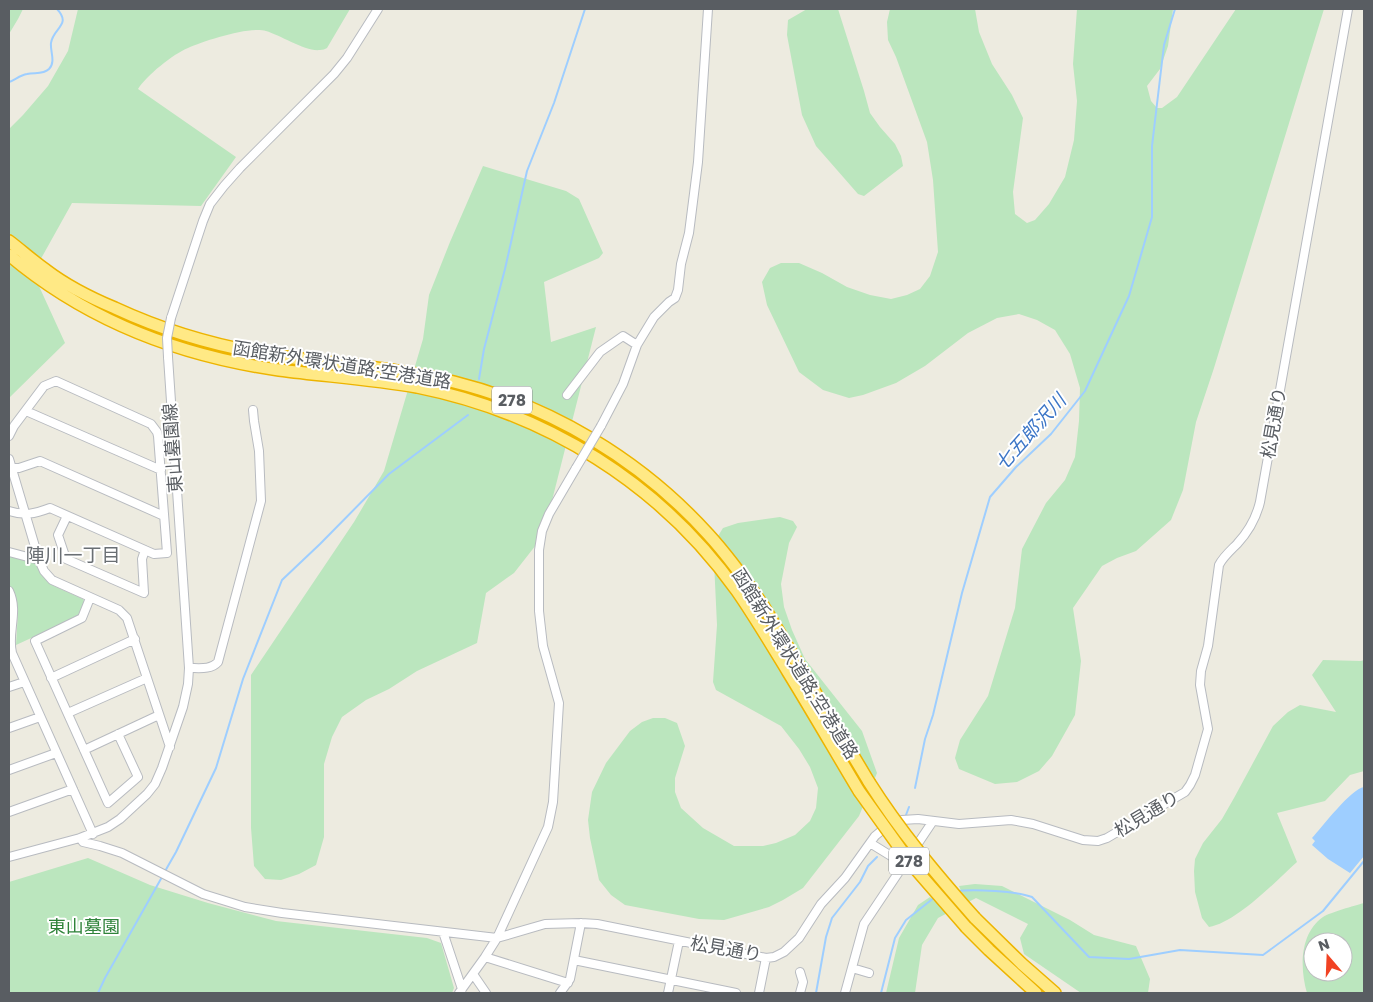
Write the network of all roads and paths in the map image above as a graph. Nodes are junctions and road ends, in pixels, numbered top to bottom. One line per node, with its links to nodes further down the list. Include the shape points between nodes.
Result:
1 (378, 9): 24 (street, 東山墓園線, bridge, via 334,74 267,140 210,204 171,318 167,338)
2 (708, 9): 6 (street, via 698,162 690,233 678,290 675,298 654,317)
3 (1348, 9): 40 (street, 松見通り, via 1259,509 1253,524 1219,565 1200,685 1208,729 1190,785 1185,792 1098,841 1083,840 1011,820 959,824)
4 (9, 240): 68 (highway, 函館新外環状道路;空港道路 / 278, bridge, via 47,271 88,296 182,335 235,349 387,369 455,382 529,407 620,457 682,507 727,556 764,607 890,816 975,918)
5 (9, 255): 67 (highway, 函館新外環状道路;空港道路 / 278, bridge, via 75,302 130,330 178,348 230,362 386,382 451,395 522,419 612,468 672,517 717,565 753,614 859,790 912,865 966,927)
6 (637, 344): 7 (street, via 623,336 600,352); 48 (street, bridge, via 623,384 542,531 539,611 543,646 560,703 553,802 548,827)
7 (567, 395)
8 (253, 410): 24 (street, via 261,502 218,662 210,667)
9 (26, 411): 10 (street); 13 (street); 13 (street, via 44,386 56,381 152,424 158,436)
10 (9, 436)
11 (9, 459): 12 (street)
12 (10, 469): 15 (street); 17 (street, via 40,461)
13 (161, 470): 17 (street)
14 (9, 511): 15 (street)
15 (26, 514): 16 (street, via 50,508); 20 (street)
16 (67, 516): 18 (street); 18 (street, via 58,535 66,559 144,593 142,559)
17 (164, 516): 18 (street, via 167,553 154,554)
18 (145, 550)
19 (9, 552): 20 (street)
20 (39, 560): 22 (street, via 52,580)
21 (9, 591): 27 (street, via 14,608 10,649)
22 (90, 598): 23 (street, via 122,613 130,622); 25 (street, via 82,618 35,641)
23 (135, 639): 25 (street); 26 (street)
24 (189, 668): 34 (street, 東山墓園線, via 186,695)
25 (51, 678): 29 (street)
26 (147, 678): 29 (street); 30 (street)
27 (24, 682): 28 (street); 31 (street)
28 (9, 687)
29 (68, 713): 35 (street)
30 (159, 715): 33 (street); 34 (street)
31 (40, 717): 32 (street); 36 (street)
32 (9, 728)
33 (118, 734): 35 (street); 35 (street, via 138,777 108,803)
34 (170, 748): 41 (street, 東山墓園線, via 155,784 147,794 115,823)
35 (84, 750)
36 (56, 753): 37 (street); 38 (street)
37 (9, 770)
38 (73, 790): 39 (street); 41 (street)
39 (9, 812)
40 (933, 822): 43 (street, 松見通り, via 902,820 892,823); 45 (street)
41 (93, 834): 42 (street, 東山墓園線)
42 (80, 838): 44 (street, 東山墓園線); 47 (street, via 122,853 204,894 245,907)
43 (870, 843): 45 (street); 51 (street, 松見通り, via 821,904 799,938 784,952)
44 (9, 857)
45 (904, 864): 53 (street, via 864,924)
46 (581, 923): 48 (street, 松見通り, via 546,924); 49 (street, 松見通り); 52 (street)
47 (443, 932): 48 (street); 59 (street)
48 (497, 938): 50 (street)
49 (679, 941): 51 (street, 松見通り); 57 (street)
50 (485, 957): 56 (street); 58 (street)
51 (766, 958): 64 (street)
52 (574, 960): 57 (street); 58 (street)
53 (852, 968): 55 (street); 66 (street)
54 (800, 972): 65 (street, via 803,982)
55 (869, 972)
56 (473, 974): 59 (street); 60 (street)
57 (671, 980): 62 (street); 63 (street)
58 (568, 983): 61 (street)
59 (460, 991)
60 (486, 993)
61 (560, 993)
62 (668, 993)
63 (736, 993)
64 (759, 993)
65 (800, 993)
66 (845, 993)
67 (1036, 993)
68 (1055, 993)

